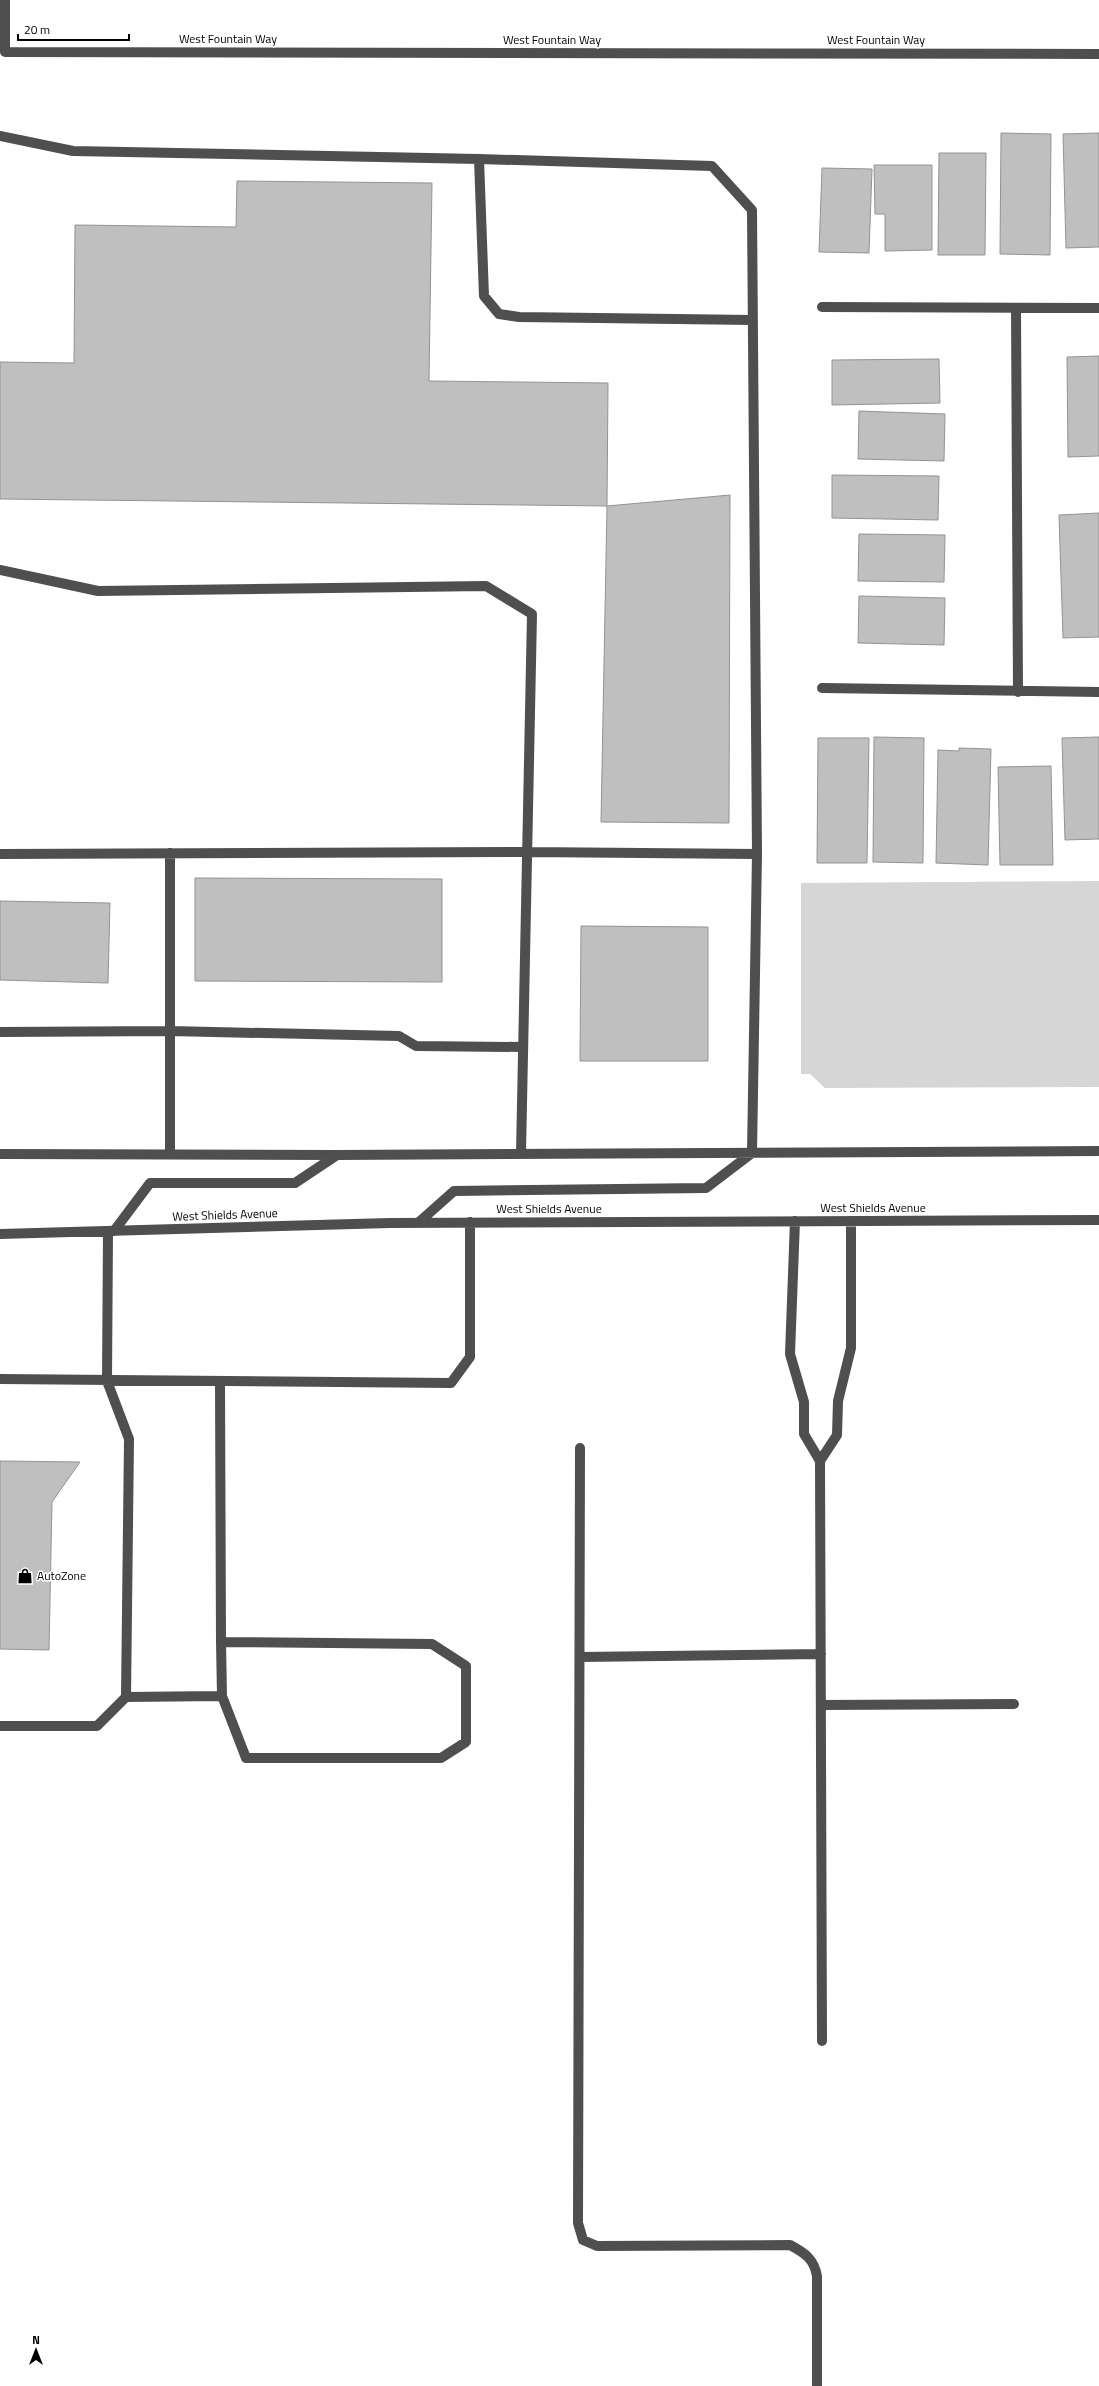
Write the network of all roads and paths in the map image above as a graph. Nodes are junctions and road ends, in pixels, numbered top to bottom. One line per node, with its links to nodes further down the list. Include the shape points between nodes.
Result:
1 (5, 0): 2 (street, West Fountain Way, via 5,52)
2 (1099, 54)
3 (0, 136): 4 (street, via 73,151)
4 (479, 159): 8 (street, via 712,166 752,210); 8 (street, via 484,296 499,314 519,317)
5 (822, 307): 6 (street)
6 (1016, 308): 7 (street); 11 (street)
7 (1099, 308)
8 (753, 320): 16 (street)
9 (0, 570): 13 (street, via 98,591 486,586 532,614)
10 (822, 688): 11 (street)
11 (1018, 692): 12 (street)
12 (1099, 692)
13 (528, 852): 14 (street); 16 (street); 19 (street)
14 (170, 853): 15 (street); 17 (street)
15 (0, 854)
16 (757, 854): 22 (street)
17 (170, 1030): 18 (street); 19 (street, via 399,1036 416,1046); 24 (street)
18 (0, 1032)
19 (523, 1046): 21 (street)
20 (1099, 1151): 22 (street)
21 (521, 1153): 22 (street); 25 (street)
22 (752, 1153): 30 (street, via 706,1188 454,1192)
23 (0, 1154): 24 (street)
24 (170, 1154): 25 (street)
25 (337, 1155): 31 (street, via 295,1183 150,1184)
26 (1099, 1220): 28 (street, West Shields Avenue)
27 (795, 1221): 28 (street, West Shields Avenue); 29 (street, West Shields Avenue); 37 (street, via 790,1354 804,1402 804,1434)
28 (851, 1221): 37 (street, via 851,1348 838,1401 837,1435)
29 (470, 1222): 30 (street, West Shields Avenue); 35 (street, via 470,1357 450,1383)
30 (418, 1223): 31 (street, West Shields Avenue)
31 (111, 1231): 32 (street, West Shields Avenue); 34 (street)
32 (0, 1234)
33 (0, 1379): 34 (street)
34 (107, 1381): 35 (street); 42 (street, via 129,1439)
35 (220, 1382): 38 (street)
36 (580, 1448): 40 (street)
37 (820, 1460): 39 (street)
38 (221, 1642): 41 (street); 41 (street, via 432,1644 466,1666 466,1742 441,1758 246,1758)
39 (821, 1654): 40 (street); 44 (street)
40 (580, 1657): 47 (street, via 578,2223 583,2240 597,2246 790,2245 804,2252 815,2263 817,2276)
41 (222, 1696): 42 (street)
42 (126, 1697): 45 (street, via 97,1726)
43 (1014, 1704): 44 (street)
44 (821, 1705): 46 (street)
45 (0, 1726)
46 (822, 2041)
47 (817, 2386)

